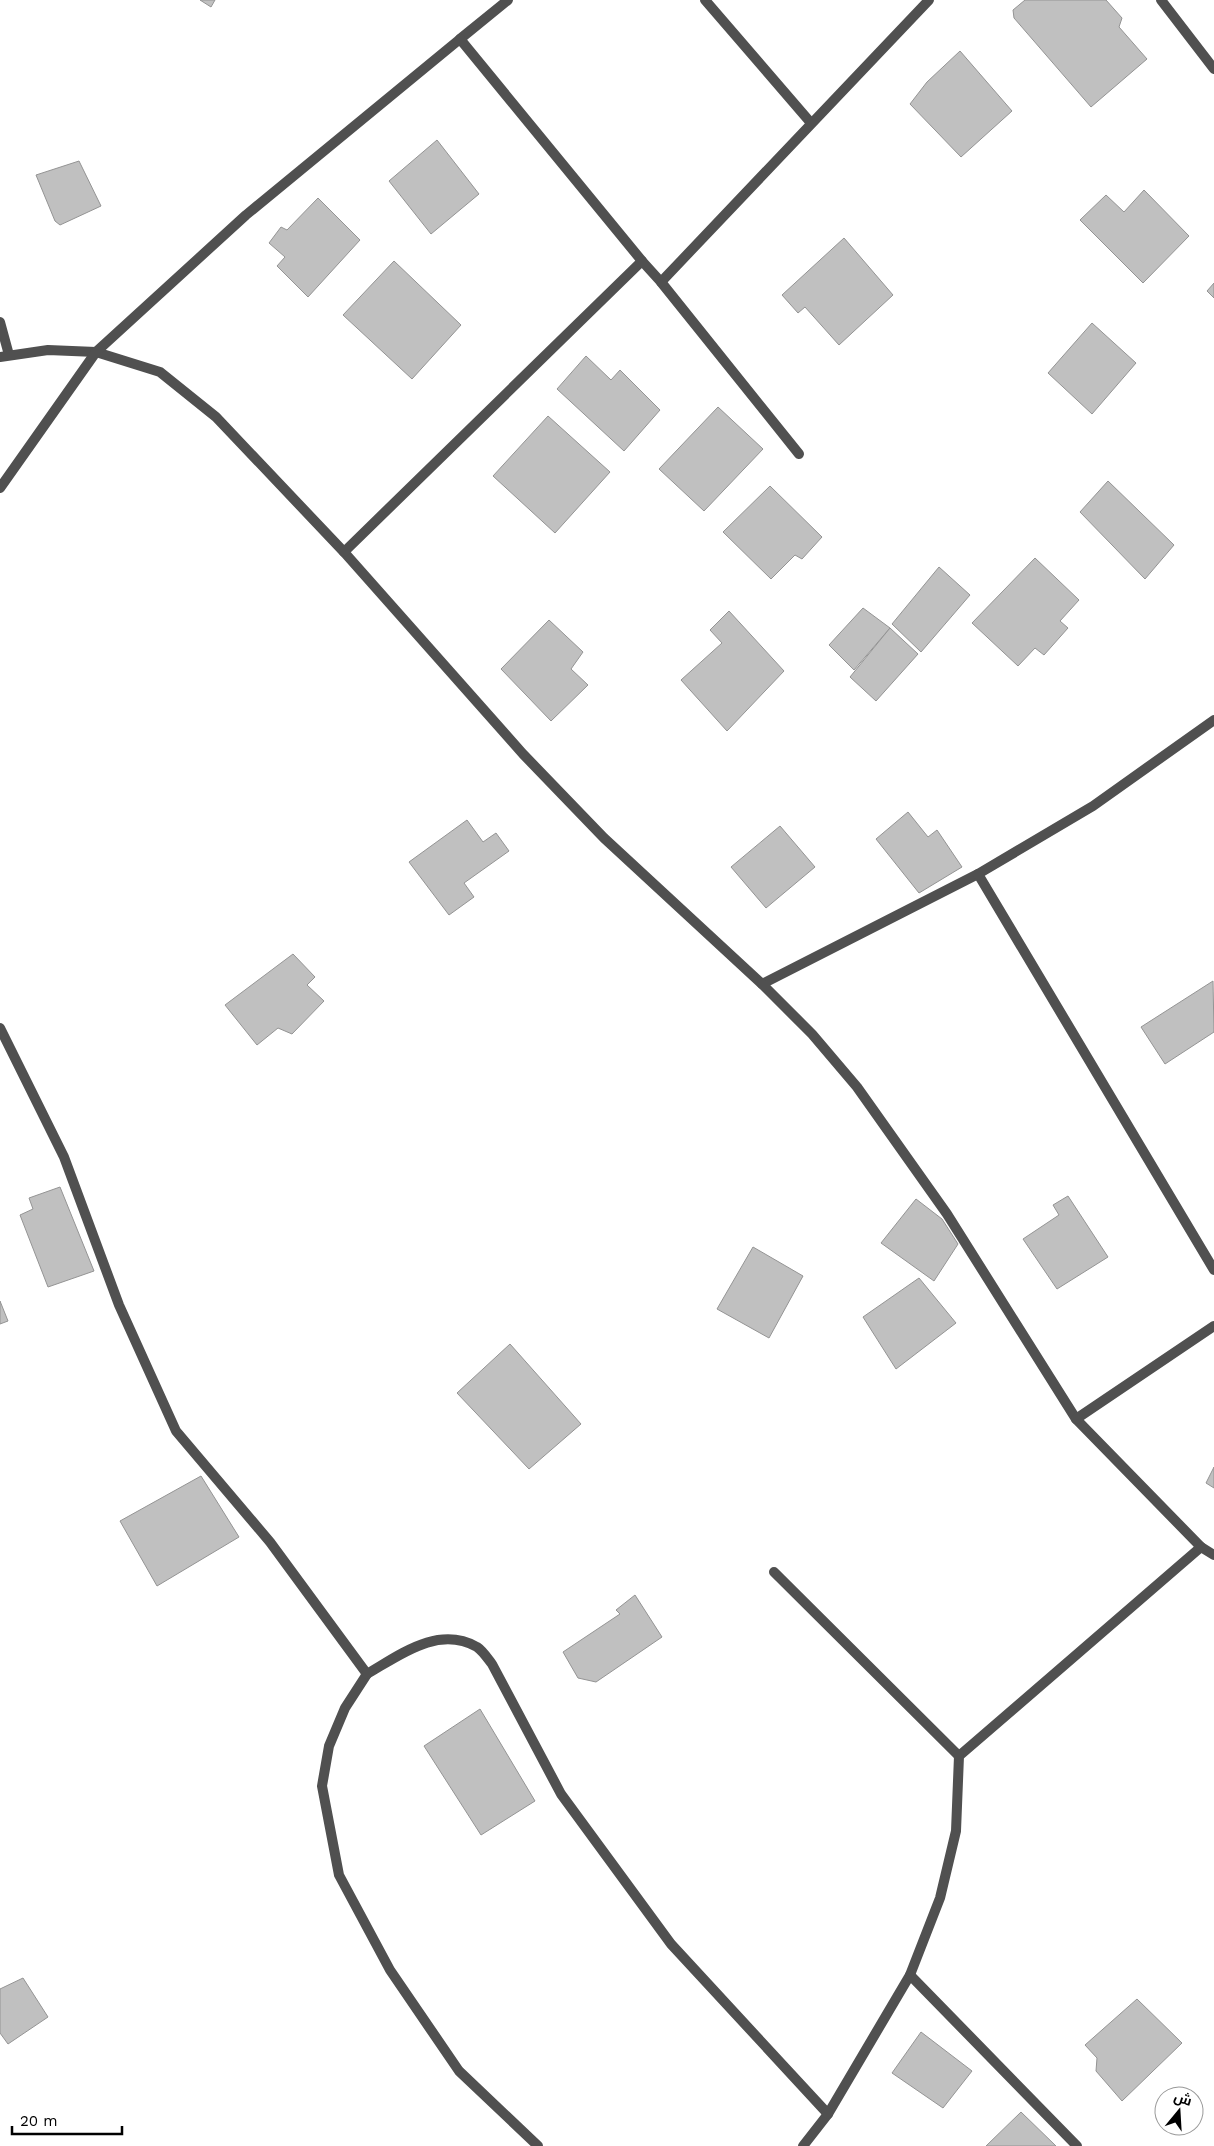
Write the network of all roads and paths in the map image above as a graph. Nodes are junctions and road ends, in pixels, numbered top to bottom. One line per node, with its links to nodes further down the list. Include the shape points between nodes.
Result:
1 (508, 0): 5 (street)
2 (704, 0): 7 (street)
3 (929, 0): 7 (street)
4 (1165, 2): 6 (street)
5 (460, 39): 8 (street); 11 (street, via 246,215)
6 (1214, 69)
7 (811, 123): 9 (street)
8 (642, 261): 9 (street); 15 (street)
9 (661, 282): 13 (street)
10 (0, 322): 12 (street)
11 (96, 352): 12 (street, via 48,350); 14 (street); 15 (street, via 160,372 216,417)
12 (4, 356)
13 (799, 454)
14 (0, 488)
15 (344, 552): 18 (street, via 523,754 604,838)
16 (1214, 720): 17 (street, via 1093,806)
17 (978, 874): 18 (street); 20 (street)
18 (762, 984): 22 (street, via 812,1034 862,1095 947,1214)
19 (0, 1028): 26 (street, via 64,1157 118,1305 176,1431 270,1542)
20 (1214, 1270)
21 (1214, 1326): 22 (street)
22 (1076, 1419): 23 (street)
23 (1201, 1547): 24 (street); 27 (street)
24 (1214, 1555)
25 (774, 1572): 27 (street)
26 (367, 1674): 29 (street, via 417,1646 440,1639 461,1640 478,1648 492,1664 561,1794 671,1944); 30 (street, via 345,1708 329,1746 322,1786 339,1875 390,1970 459,2072)
27 (959, 1756): 28 (street, via 956,1831 940,1898)
28 (910, 1975): 29 (street); 32 (street)
29 (828, 2114): 31 (street)
30 (538, 2146)
31 (802, 2146)
32 (1077, 2146)

